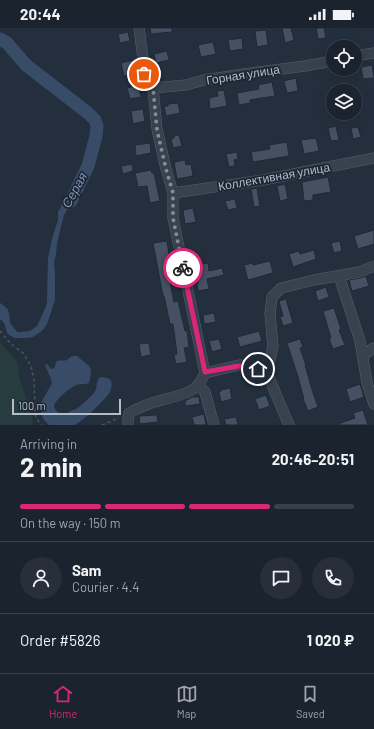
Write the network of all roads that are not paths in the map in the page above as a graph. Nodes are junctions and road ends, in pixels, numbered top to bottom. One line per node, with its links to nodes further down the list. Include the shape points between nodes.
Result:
1 (139, 28): 5 (street, via 144,74)
2 (374, 53): 3 (street)
3 (362, 55)
4 (326, 62): 5 (street, Горная улица)
5 (153, 88): 7 (street, via 157,130)
6 (374, 158): 7 (street, Коллективная улица, via 263,180)
7 (173, 193): 12 (street, via 173,218)
8 (374, 266): 9 (street)
9 (339, 276): 11 (street); 13 (street, via 281,288 272,297 270,314 273,347)
10 (374, 348): 11 (street)
11 (363, 355): 15 (street, via 367,383)
12 (205, 372): 13 (street, via 239,366 249,366); 14 (street)
13 (267, 372): 18 (street)
14 (198, 386): 16 (street, via 186,393 140,407 130,413); 17 (street, via 205,392)
15 (374, 404)
16 (128, 425)
17 (214, 425)
18 (289, 425)

